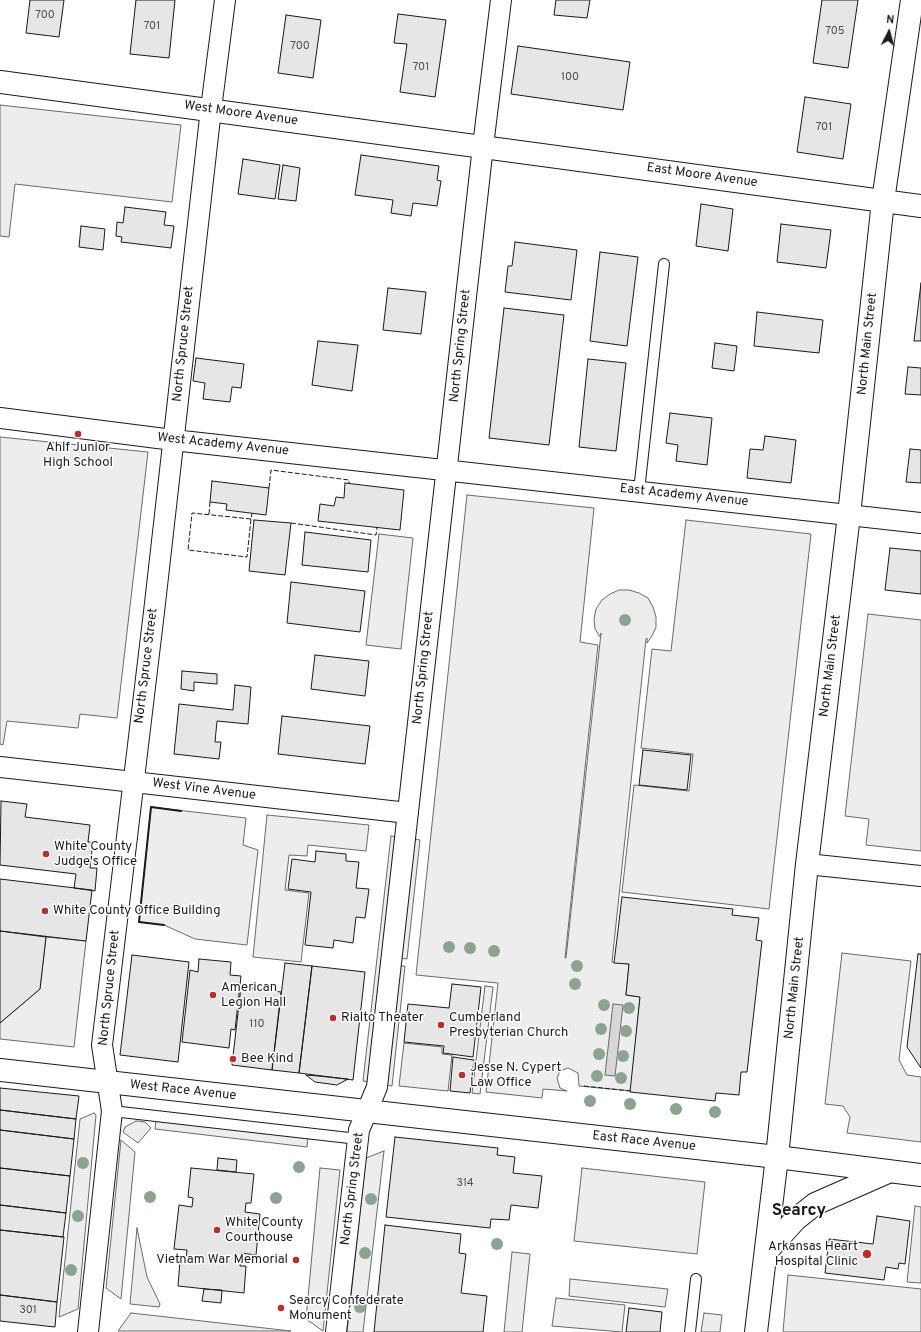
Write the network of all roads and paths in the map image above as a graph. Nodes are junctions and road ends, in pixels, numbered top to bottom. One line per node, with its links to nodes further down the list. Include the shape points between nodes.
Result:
1 (225, 0): 5 (street, North Spruce Street)
2 (501, 0): 6 (street, North Spring Street)
3 (912, 0): 7 (street, North Main Street)
4 (0, 82): 5 (street, West Moore Avenue)
5 (211, 109): 6 (street, West Moore Avenue); 11 (street, North Spruce Street)
6 (483, 146): 7 (street, East Moore Avenue); 12 (street, North Spring Street)
7 (883, 201): 8 (street, East Moore Avenue); 14 (street, North Main Street)
8 (921, 206)
9 (664, 264): 13 (lane)
10 (0, 418): 11 (street, West Academy Avenue)
11 (173, 440): 12 (street, West Academy Avenue); 17 (street, North Spruce Street)
12 (447, 469): 13 (street, East Academy Avenue); 18 (street, North Spring Street)
13 (640, 491): 14 (street, East Academy Avenue)
14 (849, 514): 15 (street, East Academy Avenue); 19 (street, North Main Street)
15 (921, 523)
16 (0, 767): 17 (street, West Vine Avenue)
17 (133, 781): 18 (street, West Vine Avenue); 22 (street, North Spruce Street, via 102,1045)
18 (408, 813): 24 (street, North Spring Street, via 377,1087)
19 (807, 864): 20 (street); 26 (street, North Main Street)
20 (921, 876)
21 (0, 1070): 22 (street, West Race Avenue)
22 (107, 1082): 23 (street, North Spruce Street); 24 (street, West Race Avenue)
23 (112, 1111): 25 (lane); 31 (street, North Spruce Street)
24 (367, 1111): 25 (street, North Spring Street); 26 (street, East Race Avenue)
25 (358, 1139): 32 (street, North Spring Street)
26 (777, 1157): 27 (street, East Race Avenue); 29 (street, North Main Street)
27 (890, 1171): 28 (street, East Race Avenue); 29 (street, via 815,1204 795,1220)
28 (921, 1175)
29 (766, 1252): 34 (street, North Main Street)
30 (696, 1280): 33 (lane)
31 (88, 1332)
32 (336, 1332)
33 (690, 1332)
34 (756, 1332)

